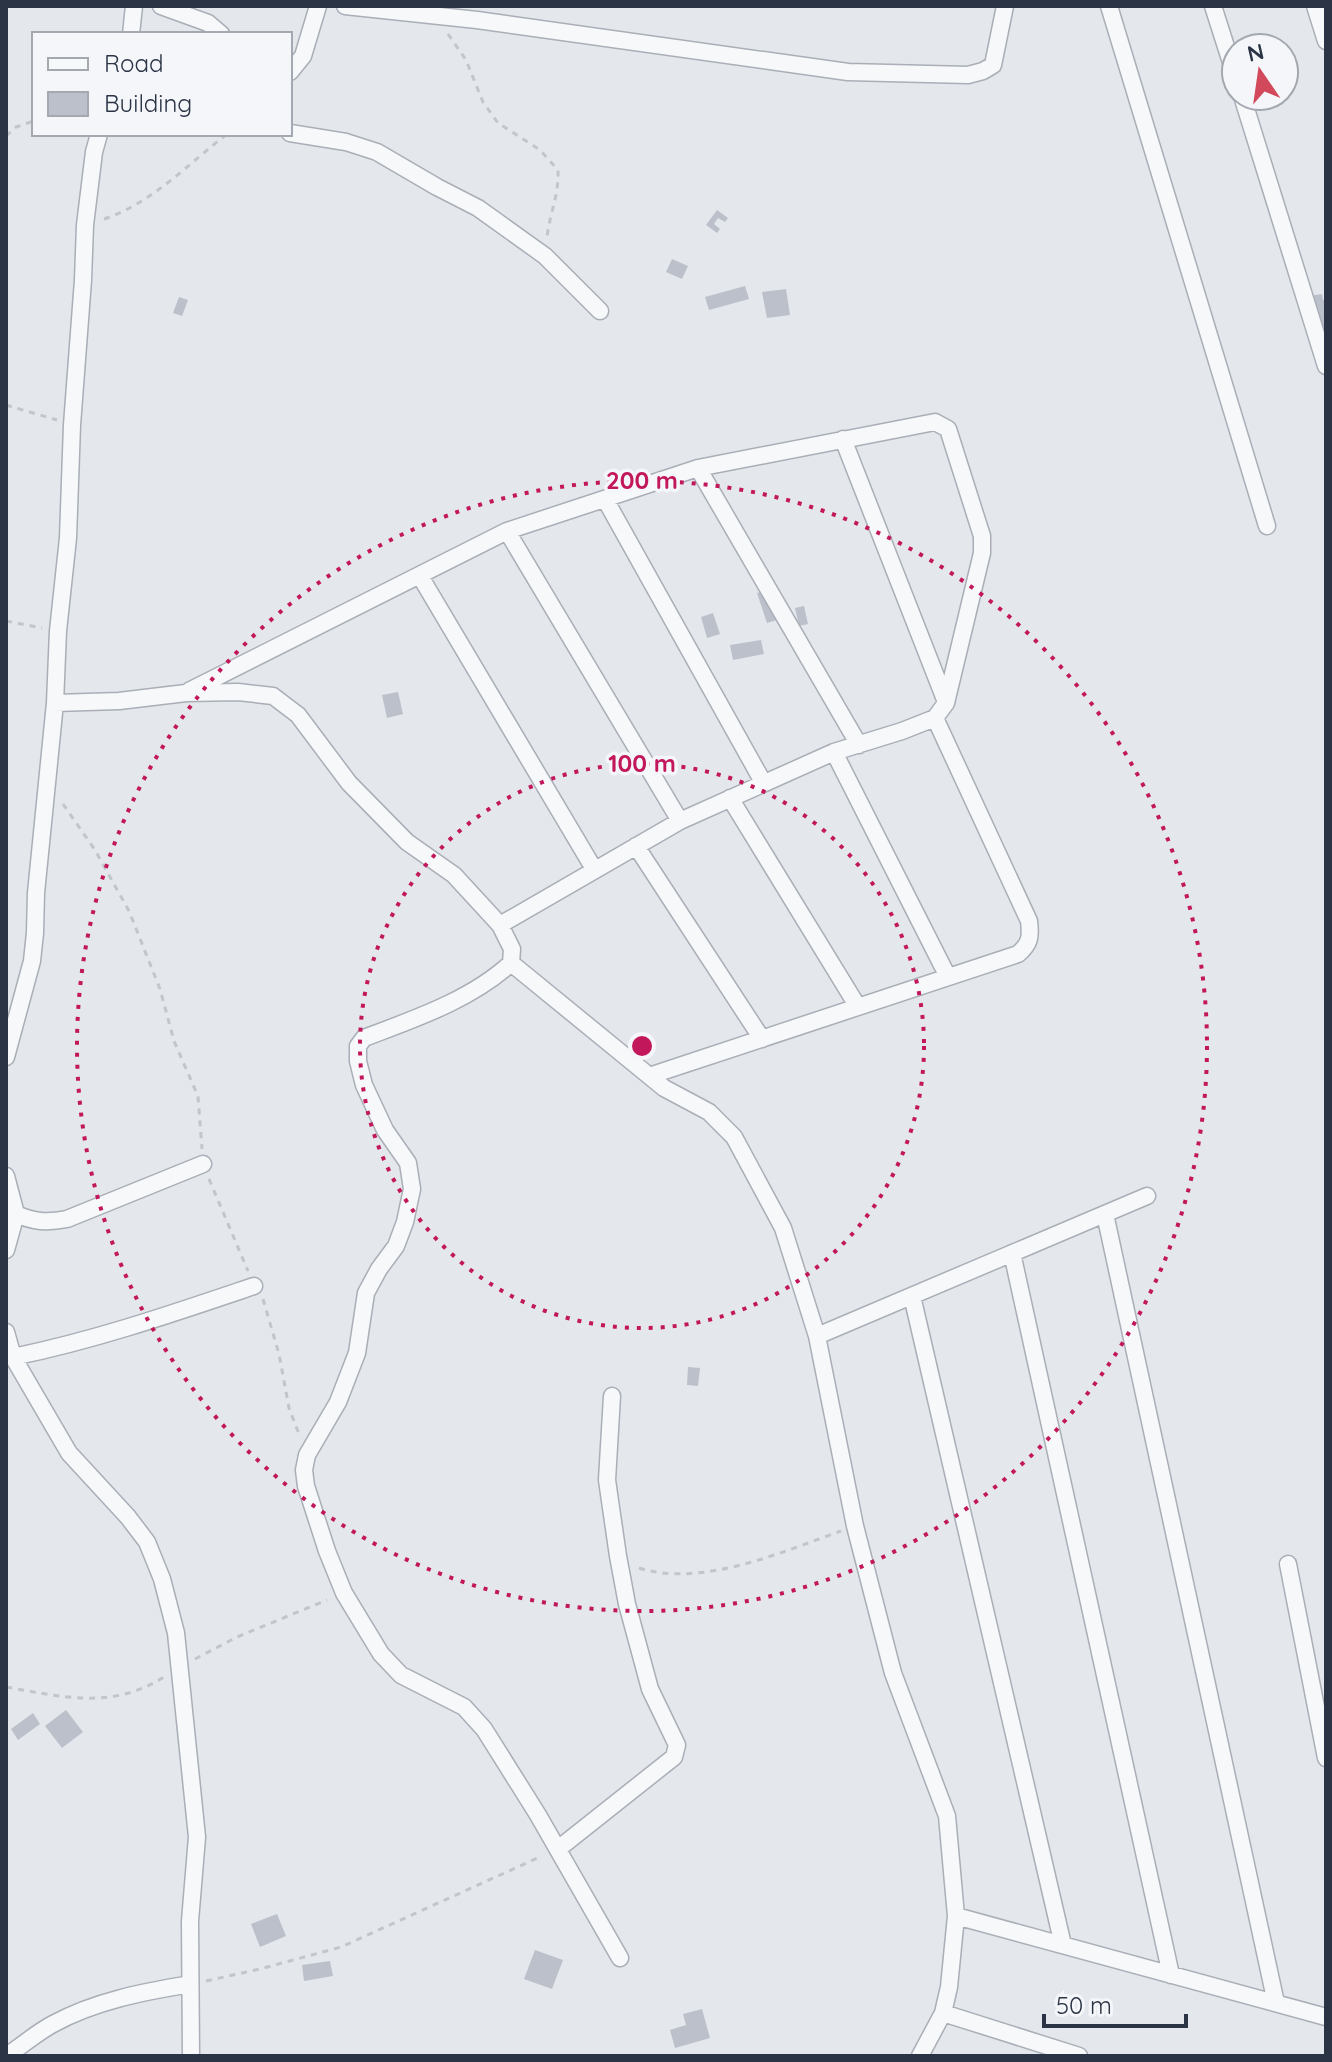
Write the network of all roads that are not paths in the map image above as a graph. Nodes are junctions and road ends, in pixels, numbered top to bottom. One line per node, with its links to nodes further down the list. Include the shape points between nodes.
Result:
1 (134, 6): 9 (street)
2 (161, 6): 10 (street)
3 (318, 6): 13 (street, via 303,56)
4 (345, 6): 5 (street, via 848,72 968,75 993,65)
5 (1005, 6)
6 (1109, 6): 22 (street)
7 (1213, 6): 11 (street)
8 (1315, 6): 12 (street)
9 (131, 32)
10 (219, 32)
11 (1221, 32)
12 (1326, 41)
13 (292, 70)
14 (1247, 112): 18 (street)
15 (292, 133): 17 (street, via 377,152 478,208 545,256)
16 (98, 136): 26 (street, via 85,225)
17 (600, 311)
18 (1326, 366)
19 (843, 439): 20 (street); 27 (street); 27 (street, via 935,422 948,429 982,545)
20 (698, 468): 21 (street); 29 (street)
21 (605, 499): 23 (street); 31 (street)
22 (1267, 526)
23 (507, 531): 24 (street); 33 (street)
24 (420, 576): 25 (street); 35 (street)
25 (186, 693): 26 (street); 36 (street, via 273,696 298,715 349,783 407,842 454,875)
26 (55, 703): 41 (street, via 32,961)
27 (946, 703): 28 (street)
28 (935, 718): 29 (street); 38 (street, via 1031,934 1028,946 1018,954)
29 (859, 745): 30 (street)
30 (834, 752): 31 (street); 38 (street)
31 (763, 782): 32 (street)
32 (730, 798): 33 (street); 39 (street)
33 (680, 821): 34 (street)
34 (636, 846): 35 (street); 40 (street)
35 (594, 869): 36 (street)
36 (500, 925): 37 (street, via 512,949)
37 (511, 963): 42 (street); 58 (street, via 468,992 364,1038 358,1046 364,1085 408,1163 412,1189 396,1246 366,1293 357,1353 304,1470 344,1593 381,1654 401,1675 464,1707 484,1729)
38 (948, 977): 39 (street)
39 (858, 1007): 40 (street)
40 (762, 1039): 42 (street)
41 (6, 1057)
42 (649, 1076): 53 (street, via 709,1112 734,1137 783,1228)
43 (203, 1164): 46 (street, via 67,1219 49,1223)
44 (6, 1176): 46 (street)
45 (1147, 1196): 47 (street)
46 (16, 1214): 48 (street)
47 (1105, 1214): 49 (street); 64 (street)
48 (6, 1250)
49 (1012, 1253): 51 (street); 62 (street)
50 (254, 1286): 54 (street, via 104,1336)
51 (912, 1296): 53 (street); 60 (street)
52 (6, 1332): 54 (street)
53 (817, 1336): 59 (street, via 855,1526 893,1673 947,1816)
54 (13, 1357): 63 (street, via 69,1453 147,1542 162,1579 176,1633 197,1837)
55 (612, 1396): 58 (street, via 607,1480 618,1556 650,1689 677,1745 674,1757)
56 (1288, 1564): 57 (street)
57 (1326, 1758)
58 (558, 1849): 61 (street)
59 (956, 1916): 60 (street); 65 (street)
60 (1063, 1945): 62 (street)
61 (620, 1958)
62 (1171, 1975): 64 (street)
63 (190, 1984): 67 (street, via 87,2009 50,2025); 68 (street)
64 (1276, 2003): 66 (street)
65 (943, 2013): 69 (street); 70 (street)
66 (1326, 2017)
67 (6, 2056)
68 (191, 2056)
69 (920, 2056)
70 (1079, 2056)

